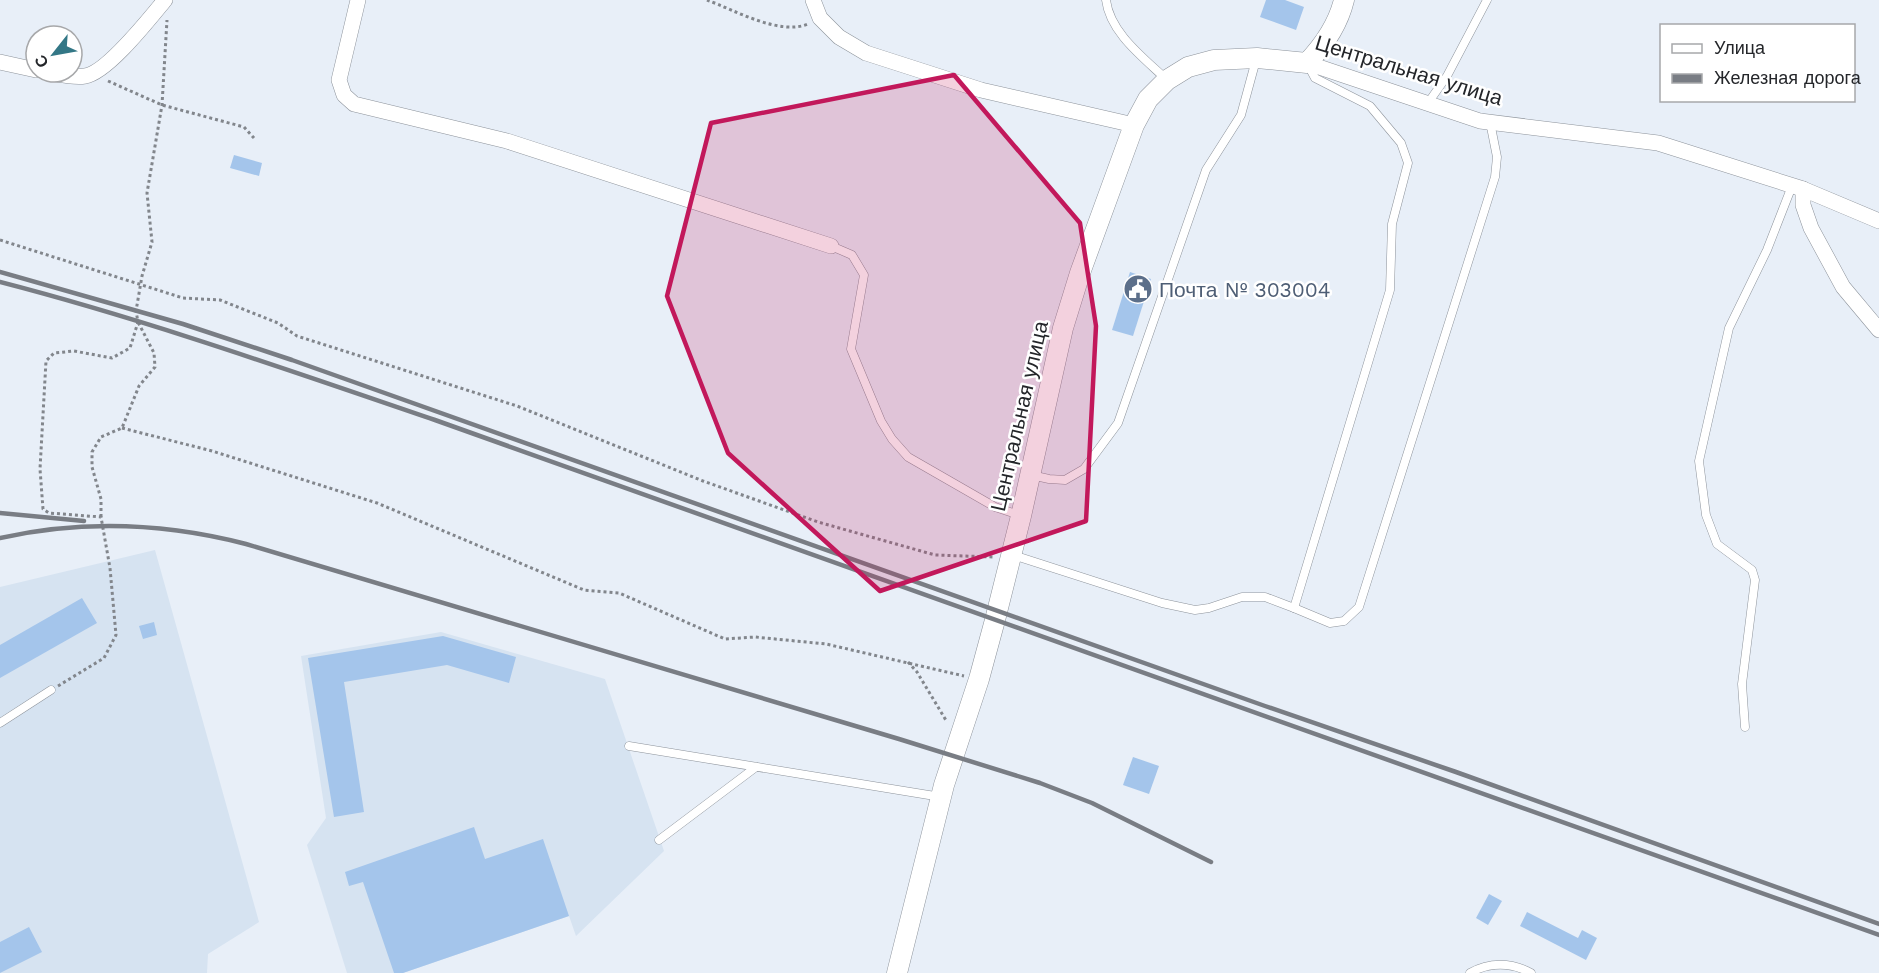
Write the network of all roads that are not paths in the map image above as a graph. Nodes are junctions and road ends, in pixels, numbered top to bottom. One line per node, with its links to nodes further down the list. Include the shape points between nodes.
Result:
1 (358, 0): 18 (street, via 339,80 344,95 354,104 507,141)
2 (813, 0): 15 (street, via 820,18 839,37 866,53 981,90)
3 (1106, 0): 12 (lane, via 1107,11 1119,32)
4 (1344, 0): 9 (street, via 1325,43)
5 (1487, 0): 13 (lane, via 1447,76)
6 (166, 6): 11 (street, via 120,51 92,74)
7 (1257, 58): 9 (street, Центральная улица); 12 (street, Центральная улица, via 1214,60 1188,67); 20 (lane, via 1240,115 1206,170 1118,423 1084,469 1065,480)
8 (0, 63): 10 (street)
9 (1307, 63): 13 (street, Центральная улица); 23 (lane, via 1315,78 1370,106 1401,143 1408,163 1392,224 1390,290)
10 (24, 68)
11 (84, 76)
12 (1167, 80): 15 (street, Центральная улица, via 1148,99)
13 (1428, 103): 14 (street, Центральная улица)
14 (1490, 122): 16 (street, Центральная улица, via 1658,143); 23 (lane, via 1497,157 1495,177 1359,608 1344,621 1330,623)
15 (1134, 125): 20 (street, Центральная улица, via 1063,328)
16 (1797, 188): 17 (street, Центральная улица); 19 (street, via 1811,228 1843,287); 26 (lane, via 1729,328 1699,461 1706,515 1717,544 1752,570 1755,580 1742,684)
17 (1879, 221)
18 (831, 246): 21 (lane, via 852,255 864,275 851,349 892,438 908,457 994,507)
19 (1879, 330)
20 (1030, 474): 21 (street, Центральная улица)
21 (1021, 516): 22 (street, Центральная улица)
22 (1011, 557): 23 (lane, via 1195,610 1242,597 1265,597); 29 (street, Центральная улица, via 979,679)
23 (1293, 608)
24 (51, 690): 25 (lane)
25 (0, 723)
26 (1745, 727)
27 (629, 746): 28 (lane)
28 (756, 767): 29 (lane); 30 (lane)
29 (941, 797): 31 (street, Центральная улица)
30 (659, 840)
31 (897, 973)
32 (1470, 973): 33 (lane, via 1499,963)
33 (1531, 973)

